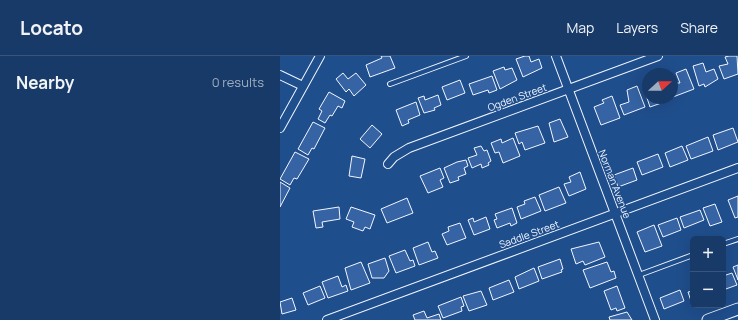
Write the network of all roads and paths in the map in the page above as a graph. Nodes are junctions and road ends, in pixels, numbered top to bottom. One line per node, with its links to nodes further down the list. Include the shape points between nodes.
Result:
1 (320, 56): 7 (street)
2 (466, 56): 6 (lane)
3 (556, 56): 8 (street, Norman Avenue)
4 (658, 56): 8 (street, Ogden Street)
5 (280, 75): 7 (street)
6 (390, 84)
7 (303, 86): 9 (street)
8 (568, 89): 10 (street, Ogden Street, via 409,148); 12 (street, Norman Avenue)
9 (280, 128)
10 (388, 164)
11 (738, 168): 12 (street, Saddle Street)
12 (615, 213): 16 (street, Norman Avenue); 18 (street, Saddle Street)
13 (738, 239): 14 (lane)
14 (726, 243)
15 (690, 256): 16 (lane)
16 (638, 275): 19 (street, Norman Avenue)
17 (738, 309): 20 (street)
18 (327, 320)
19 (655, 320)
20 (708, 320)

